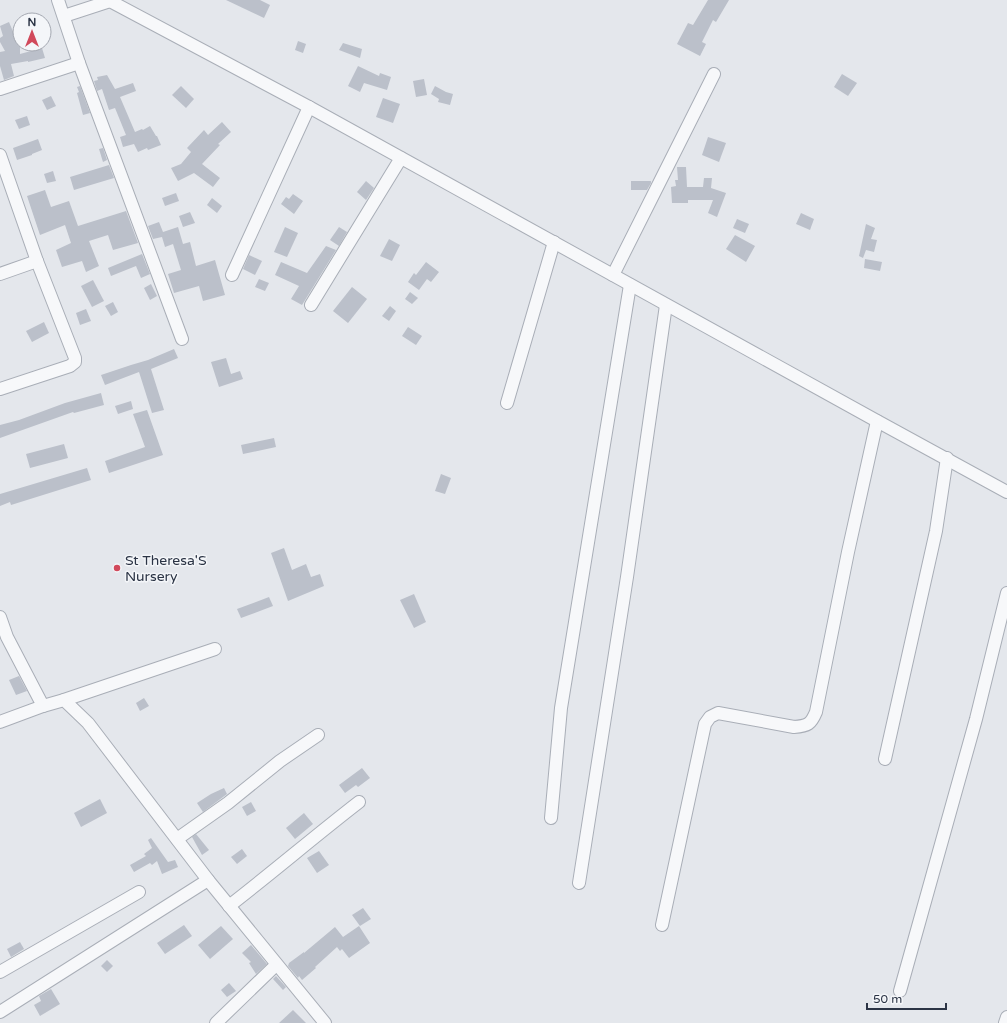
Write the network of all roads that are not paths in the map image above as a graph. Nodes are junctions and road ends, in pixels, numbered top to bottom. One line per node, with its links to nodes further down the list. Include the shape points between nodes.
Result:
1 (58, 0): 3 (street)
2 (112, 1): 3 (street); 7 (street)
3 (64, 16): 4 (street)
4 (79, 63): 6 (street); 18 (street)
5 (714, 74): 14 (street)
6 (0, 89)
7 (309, 107): 9 (street); 13 (street)
8 (0, 155): 11 (street)
9 (401, 158): 10 (street); 17 (street)
10 (554, 242): 14 (street); 20 (street)
11 (37, 261): 12 (street); 19 (street, via 75,362 70,366)
12 (0, 274)
13 (232, 275)
14 (613, 275): 15 (street)
15 (630, 285): 16 (street); 33 (street, via 561,708)
16 (666, 305): 21 (street); 36 (street)
17 (311, 306)
18 (182, 339)
19 (0, 389)
20 (507, 403)
21 (877, 422): 22 (street); 39 (street, via 812,722 803,727 794,727 718,713 710,717 705,724)
22 (947, 458): 23 (street); 31 (street, via 936,531)
23 (1007, 492)
24 (1007, 593): 42 (street, via 976,719)
25 (0, 617): 28 (street, via 7,637)
26 (215, 649): 27 (street)
27 (64, 700): 28 (street); 34 (street, via 88,723)
28 (43, 706): 29 (street)
29 (0, 722)
30 (318, 734): 34 (street)
31 (885, 759)
32 (359, 802): 38 (street)
33 (551, 818)
34 (177, 839): 35 (street)
35 (208, 880): 38 (street); 43 (street)
36 (579, 883)
37 (139, 892): 41 (street)
38 (229, 906): 40 (street)
39 (662, 924)
40 (276, 965): 45 (street); 46 (street)
41 (0, 972)
42 (900, 991)
43 (0, 1012)
44 (1007, 1017): 47 (street)
45 (216, 1023)
46 (325, 1023)
47 (1005, 1023)

